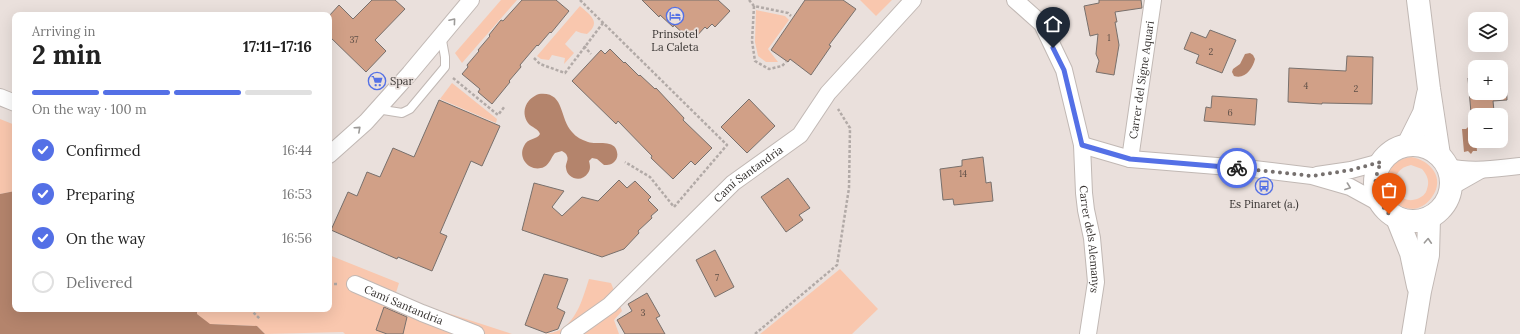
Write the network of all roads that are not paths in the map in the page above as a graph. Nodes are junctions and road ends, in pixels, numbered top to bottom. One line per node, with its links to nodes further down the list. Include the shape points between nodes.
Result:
1 (471, 0): 6 (street, one-way to 1)
2 (913, 0): 25 (street, Camí Santandria, via 828,93 800,135 733,183 610,305)
3 (1015, 0): 11 (street, Carrer dels Alemanys, via 1042,24 1064,70)
4 (1153, 0): 14 (street, Carrer del Signe Aquari)
5 (1418, 0): 7 (main road)
6 (441, 35): 10 (street); 10 (lane, via 445,67 410,109 402,113)
7 (1429, 89): 12 (main road, via 1424,112); 17 (main road)
8 (0, 97): 9 (street)
9 (12, 102)
10 (377, 109): 13 (street, one-way to 10)
11 (1082, 145): 14 (street); 26 (street, Carrer dels Alemanys, via 1084,193 1096,282)
12 (1408, 145): 15 (main road, via 1393,150); 17 (main road, via 1428,148)
13 (332, 152)
14 (1130, 159): 18 (street)
15 (1381, 162): 18 (street); 19 (main road, via 1375,184)
16 (1520, 166): 17 (street, via 1482,170 1466,177)
17 (1446, 169): 21 (main road, via 1448,200 1442,210)
18 (1312, 176): 19 (street, one-way to 19, via 1350,187)
19 (1381, 204): 20 (main road, via 1389,214)
20 (1397, 218): 21 (main road, via 1419,221); 23 (main road, via 1411,253)
21 (1429, 218): 23 (main road, one-way to 21, via 1428,256)
22 (355, 284): 24 (street, Camí Santandria)
23 (1420, 291): 27 (main road)
24 (476, 334)
25 (569, 334)
26 (1088, 334)
27 (1413, 334)

